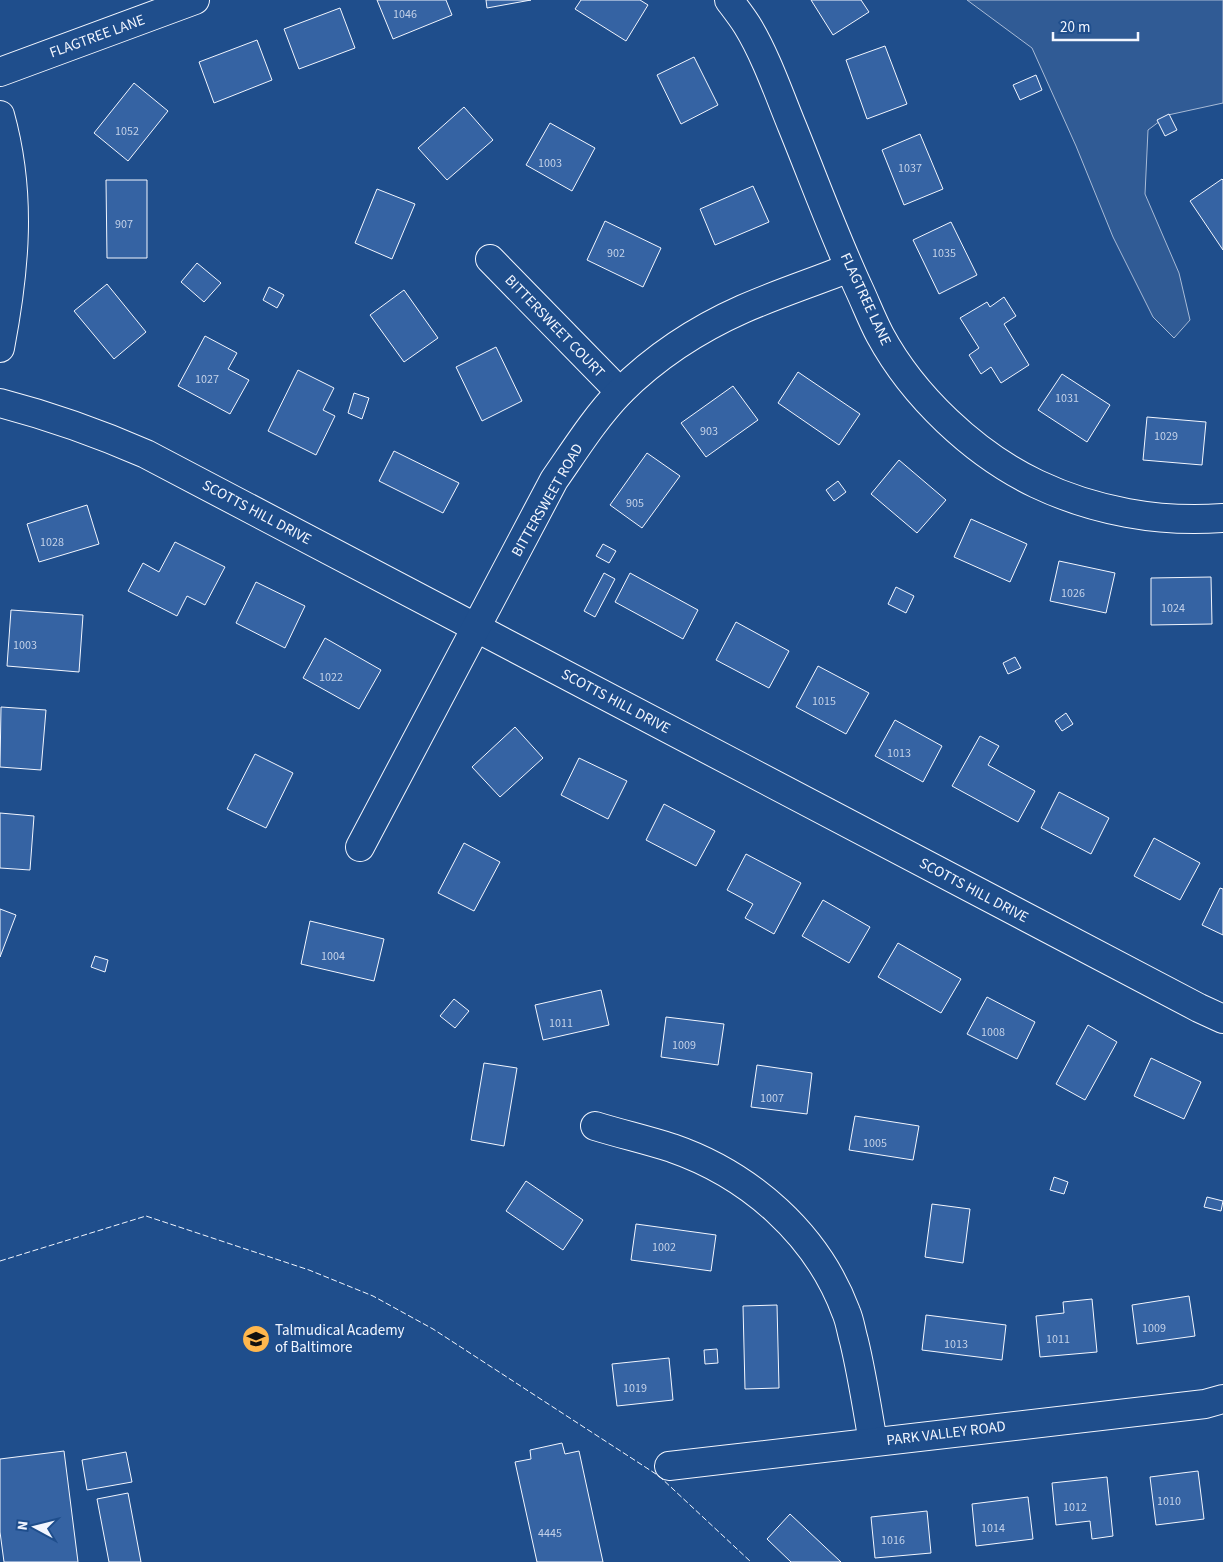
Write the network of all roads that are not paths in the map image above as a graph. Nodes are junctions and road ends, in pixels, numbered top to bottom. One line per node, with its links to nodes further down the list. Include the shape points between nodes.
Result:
1 (195, 0): 3 (street, FLAGTREE LANE)
2 (729, 0): 6 (street, FLAGTREE LANE, via 748,26 770,72)
3 (0, 72)
4 (0, 115): 7 (street, via 14,185 15,243)
5 (490, 259): 8 (street, BITTERSWEET COURT)
6 (850, 268): 8 (street, BITTERSWEET ROAD, via 742,309 697,332 655,361); 10 (street, FLAGTREE LANE, via 880,336 908,379 939,414 974,445 1017,474 1056,493 1100,508 1145,516 1199,520)
7 (0, 348)
8 (620, 392): 11 (street, BITTERSWEET ROAD, via 587,431 554,480)
9 (0, 403): 11 (street, SCOTTS HILL DRIVE, via 92,431 146,454)
10 (1223, 518)
11 (476, 627): 12 (street, BITTERSWEET ROAD); 13 (street, SCOTTS HILL DRIVE)
12 (360, 847)
13 (1223, 1019)
14 (595, 1126): 16 (street, via 673,1149 718,1168 756,1192 794,1226 825,1267 846,1312 860,1365)
15 (1223, 1399): 16 (street, PARK VALLEY ROAD, via 1205,1404)
16 (873, 1442): 17 (street, PARK VALLEY ROAD)
17 (668, 1466)

